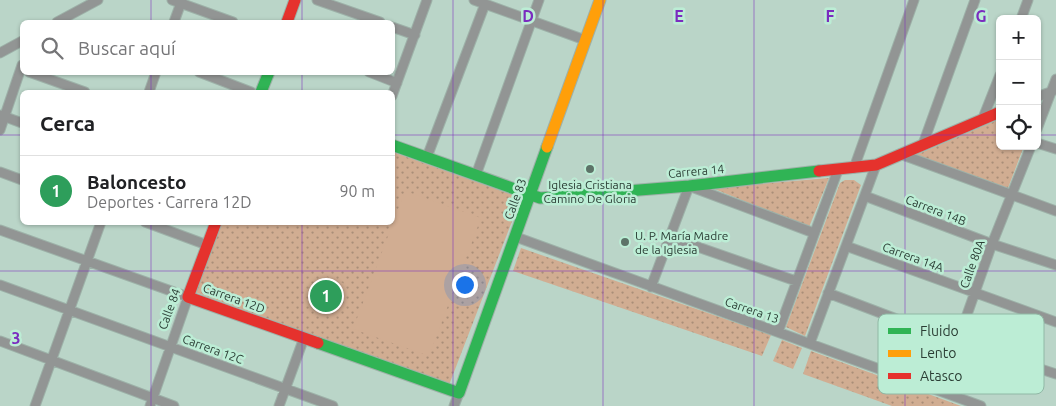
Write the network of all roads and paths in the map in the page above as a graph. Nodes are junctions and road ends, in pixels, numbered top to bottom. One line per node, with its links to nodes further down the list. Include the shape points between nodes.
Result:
1 (98, 0): 14 (street)
2 (295, 0): 17 (street)
3 (317, 0): 18 (street)
4 (427, 0): 21 (street)
5 (474, 0): 12 (street)
6 (539, 0): 19 (street)
7 (600, 0): 22 (street, Calle 83)
8 (914, 0): 55 (street)
9 (975, 0): 47 (street)
10 (1028, 0): 13 (street)
11 (178, 1): 15 (street); 16 (street)
12 (484, 4): 19 (street); 53 (street)
13 (1022, 15)
14 (61, 20)
15 (174, 20)
16 (228, 20)
17 (288, 20)
18 (374, 20)
19 (532, 21): 22 (street); 58 (street)
20 (395, 28): 21 (street)
21 (415, 35): 32 (street)
22 (585, 40): 61 (street, Calle 83)
23 (20, 42): 24 (street)
24 (0, 52)
25 (21, 75): 42 (street)
26 (40, 75): 34 (street)
27 (155, 75): 35 (street)
28 (207, 75): 36 (street)
29 (268, 75): 37 (street)
30 (377, 75): 32 (street)
31 (1056, 79): 39 (street)
32 (397, 83): 38 (street)
33 (996, 86): 43 (street)
34 (79, 90)
35 (150, 90)
36 (246, 90)
37 (262, 90)
38 (394, 90)
39 (1054, 92): 40 (street); 44 (street)
40 (1041, 96)
41 (996, 114): 43 (street, Carrera 14)
42 (2, 115): 45 (street); 46 (street)
43 (984, 118): 47 (street, Carrera 14)
44 (1041, 120)
45 (20, 122)
46 (0, 130)
47 (923, 144): 52 (street, Carrera 14)
48 (1041, 144): 50 (street)
49 (395, 146): 53 (street, Carrera 14)
50 (1056, 149)
51 (1029, 150): 62 (street, Calle 80A)
52 (900, 154): 54 (street, Carrera 14); 62 (street)
53 (427, 157): 58 (street, Carrera 14)
54 (876, 165): 55 (street, Carrera 14); 63 (street)
55 (854, 168): 56 (street, Carrera 14)
56 (838, 170): 60 (street, Carrera 14); 69 (street)
57 (0, 172): 59 (street)
58 (476, 175): 61 (street, Carrera 14)
59 (20, 179)
60 (689, 186): 61 (street, Carrera 14, via 540,198); 69 (street); 71 (street)
61 (531, 195): 70 (street, Calle 83)
62 (1012, 195): 64 (street); 72 (street, Calle 80A)
63 (864, 196): 72 (street, Carrera 14B); 74 (street)
64 (1056, 211)
65 (100, 225): 75 (street)
66 (153, 225): 73 (street)
67 (215, 225): 73 (street, Calle 84)
68 (0, 230): 75 (street, Carrera 12D)
69 (814, 233): 77 (street)
70 (516, 237): 79 (street, Carrera 13); 99 (street, Calle 83)
71 (669, 237): 77 (street); 79 (street)
72 (992, 244): 76 (street, Carrera 14B); 81 (street, Calle 80A)
73 (207, 245): 82 (street, Calle 84)
74 (846, 246): 80 (street); 81 (street, Carrera 14A)
75 (87, 261): 82 (street, Carrera 12D); 83 (street)
76 (1056, 265)
77 (796, 281): 89 (street)
78 (0, 285): 83 (street, Carrera 12C)
79 (651, 287): 89 (street, Carrera 13)
80 (828, 293): 84 (street); 92 (street)
81 (974, 293): 85 (street, Calle 80A); 86 (street, Carrera 14A)
82 (188, 297): 90 (street, Carrera 12D); 93 (street, Calle 84)
83 (70, 309): 93 (street, Carrera 12C); 94 (street)
84 (883, 314)
85 (967, 314)
86 (1033, 314)
87 (1044, 318): 88 (street, Carrera 14A)
88 (1056, 322)
89 (778, 332): 92 (street, Carrera 13)
90 (304, 338): 98 (street); 99 (street, Carrera 12D)
91 (0, 341): 94 (street)
92 (810, 343): 95 (street, Carrera 13)
93 (170, 346): 98 (street, Carrera 12C); 101 (street, Calle 84)
94 (51, 361): 101 (street); 102 (street)
95 (878, 368)
96 (1044, 370): 97 (street)
97 (1056, 374)
98 (285, 388): 104 (street); 105 (street, Carrera 12C)
99 (459, 393): 106 (street, Calle 83)
100 (948, 394): 107 (street, Carrera 13)
101 (151, 402): 103 (street)
102 (35, 406)
103 (174, 406)
104 (279, 406)
105 (333, 406)
106 (454, 406)
107 (981, 406)

